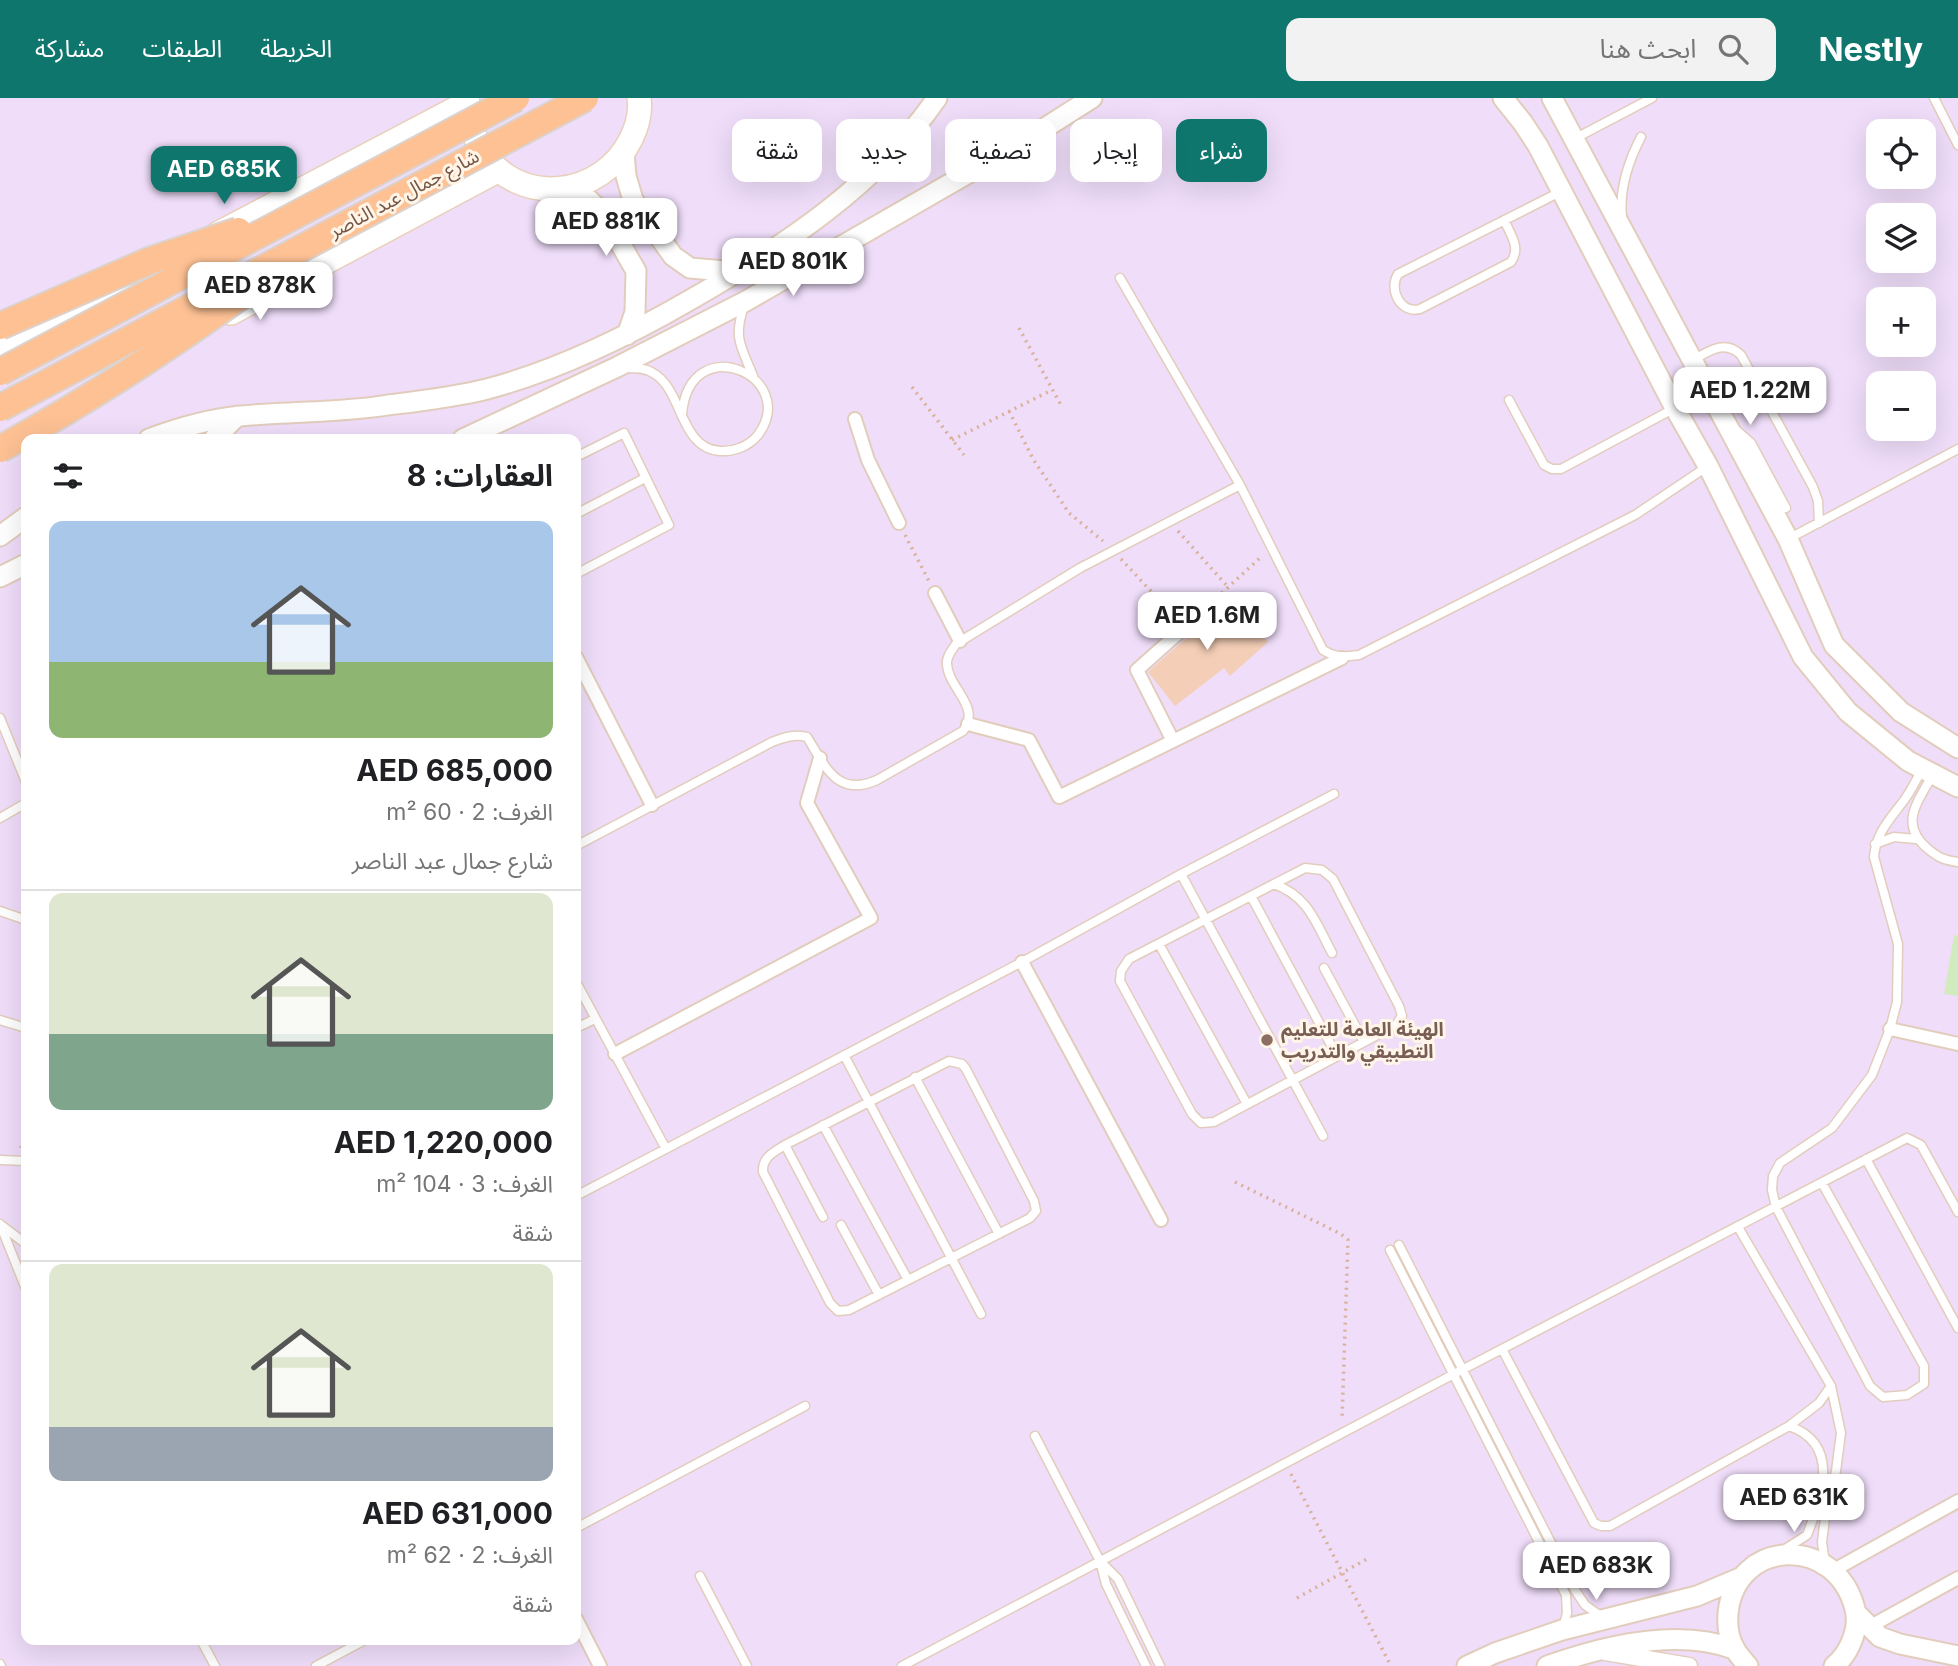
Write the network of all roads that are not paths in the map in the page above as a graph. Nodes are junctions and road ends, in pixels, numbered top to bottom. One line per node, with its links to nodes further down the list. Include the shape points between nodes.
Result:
1 (516, 98): 18 (highway, شارع جمال عبد الناصر, bridge)
2 (585, 98): 20 (highway, شارع جمال عبد الناصر, bridge)
3 (937, 98): 22 (street, via 897,149 852,189)
4 (1092, 98): 24 (street)
5 (1503, 98): 17 (street, via 1523,122)
6 (1552, 98): 12 (street)
7 (1652, 98): 12 (lane)
8 (1934, 98): 13 (lane)
9 (468, 100): 15 (main road, via 471,127); 27 (main road)
10 (643, 100): 14 (main road, via 636,130)
11 (1641, 137): 21 (lane, via 1624,184)
12 (1574, 139): 21 (street)
13 (1958, 145)
14 (624, 153): 16 (main road, via 590,182); 22 (street, via 634,200 673,256 690,268)
15 (499, 170): 16 (main road, via 521,183); 43 (main road)
16 (568, 188): 26 (street, via 604,215 636,271 635,312)
17 (1562, 191): 19 (lane); 34 (street)
18 (313, 205): 25 (highway, bridge, via 149,261); 30 (highway, شارع جمال عبد الناصر, bridge)
19 (1504, 220): 19 (lane, via 1398,274 1394,290 1404,308 1411,312 1420,309 1511,262 1516,246)
20 (332, 231): 33 (highway, شارع جمال عبد الناصر, bridge); 39 (highway, bridge, via 192,331)
21 (1624, 234): 28 (street)
22 (738, 272): 26 (street)
23 (1120, 278): 50 (lane)
24 (746, 301): 29 (street); 31 (lane, via 737,336)
25 (0, 326)
26 (627, 335): 36 (street, via 565,364 486,389 385,406)
27 (0, 349)
28 (1692, 360): 38 (street); 55 (lane, via 1722,346 1741,355 1814,487)
29 (617, 367): 35 (lane, via 654,373); 42 (street)
30 (0, 372)
31 (753, 376): 35 (lane, via 721,366 705,371 692,382); 35 (lane, via 764,391 768,409 764,427 753,441 737,450 718,451 701,444 688,431)
32 (1509, 400): 34 (lane, via 1544,465 1552,470)
33 (0, 408)
34 (1675, 408): 48 (street)
35 (682, 414)
36 (238, 416): 40 (street); 41 (street)
37 (855, 419): 54 (street, via 868,460)
38 (1726, 424): 51 (lane, via 1741,431 1751,443); 57 (street)
39 (28, 434)
40 (163, 434)
41 (219, 434)
42 (474, 434)
43 (0, 436)
44 (21, 438): 45 (highway, bridge)
45 (0, 449)
46 (1958, 450): 55 (lane)
47 (581, 454): 49 (lane, via 624,433)
48 (1708, 466): 64 (lane, via 1635,515 1359,655); 72 (street, via 1803,657 1848,712)
49 (645, 478): 52 (lane); 59 (lane, via 669,525)
50 (1240, 485): 63 (lane, via 1080,568); 64 (lane, via 1324,650)
51 (1786, 508)
52 (581, 511)
53 (21, 521): 56 (street)
54 (899, 523)
55 (1819, 523): 57 (lane)
56 (0, 536)
57 (1788, 539): 69 (street, via 1834,645 1901,712)
58 (21, 567): 60 (street)
59 (581, 571)
60 (0, 578)
61 (935, 593): 63 (street)
62 (1185, 627): 68 (street, via 1138,670)
63 (960, 641): 67 (lane, via 947,665 968,708)
64 (1342, 657): 68 (street)
65 (581, 667): 76 (street)
66 (0, 718): 71 (lane)
67 (968, 724): 68 (street, via 1028,740 1059,797); 70 (lane, via 867,785 833,778)
68 (1173, 741)
69 (1958, 748)
70 (820, 758): 76 (lane, via 807,737 787,737); 100 (street, via 807,803 872,918)
71 (21, 770)
72 (1928, 772): 73 (street); 78 (lane, via 1912,820); 80 (lane, via 1882,828)
73 (1958, 787)
74 (1334, 794): 82 (lane)
75 (21, 806): 77 (lane)
76 (652, 806): 79 (lane)
77 (0, 818)
78 (1916, 838): 80 (lane, via 1894,837); 81 (lane, via 1942,860)
79 (581, 843)
80 (1875, 844): 97 (lane, via 1874,857 1898,944 1897,1002)
81 (1958, 862)
82 (1181, 874): 87 (lane); 90 (lane)
83 (1274, 884): 84 (lane); 89 (lane, via 1303,900); 98 (lane, via 1305,868 1322,870 1332,879 1401,1011 1396,1024)
84 (1251, 896): 87 (lane); 102 (lane)
85 (0, 911): 86 (lane)
86 (21, 918)
87 (1206, 919): 88 (lane); 104 (lane)
88 (1159, 944): 106 (lane); 106 (lane, via 1126,962 1120,981 1192,1114 1201,1124 1208,1124)
89 (1332, 953)
90 (1022, 962): 101 (lane); 119 (street)
91 (1324, 968): 98 (lane)
92 (581, 992): 93 (lane)
93 (595, 1019): 96 (lane); 100 (lane)
94 (0, 1020): 95 (lane)
95 (21, 1026)
96 (581, 1026)
97 (1890, 1029): 99 (street); 116 (lane, via 1872,1075 1832,1128 1780,1163 1773,1176)
98 (1364, 1042): 102 (lane)
99 (1958, 1044)
100 (615, 1054): 110 (lane)
101 (844, 1055): 105 (lane); 110 (lane)
102 (1337, 1056): 104 (lane)
103 (915, 1077): 105 (lane); 123 (lane); 123 (lane, via 949,1061 966,1069 1036,1206 1034,1215)
104 (1292, 1080): 106 (lane); 108 (lane)
105 (869, 1101): 107 (lane); 127 (lane)
106 (1247, 1104)
107 (823, 1125): 109 (lane); 129 (lane)
108 (1323, 1136)
109 (785, 1145): 118 (lane); 130 (lane, via 766,1157 763,1172 830,1303 844,1312)
110 (666, 1149): 115 (lane)
111 (1867, 1159): 114 (lane); 117 (lane, via 1907,1138 1921,1145); 132 (lane)
112 (0, 1160): 113 (lane)
113 (21, 1161)
114 (1822, 1183): 116 (lane); 116 (lane, via 1924,1366 1924,1384 1907,1395 1883,1396 1870,1386)
115 (581, 1193)
116 (1776, 1207): 122 (lane)
117 (1958, 1212)
118 (823, 1217)
119 (1161, 1220)
120 (0, 1225): 124 (lane); 128 (lane)
121 (841, 1225): 130 (lane)
122 (1738, 1227): 133 (lane); 136 (lane)
123 (999, 1234): 127 (lane)
124 (21, 1240)
125 (1399, 1245): 134 (lane)
126 (1390, 1250): 135 (lane)
127 (951, 1258): 129 (lane); 131 (lane)
128 (21, 1277)
129 (908, 1280): 130 (lane)
130 (879, 1295)
131 (981, 1314)
132 (1958, 1328)
133 (1503, 1349): 134 (lane); 138 (lane, via 1594,1523 1601,1527)
134 (1464, 1368): 135 (lane); 148 (lane, via 1575,1590 1592,1611)
135 (1454, 1374): 142 (lane); 151 (lane, via 1566,1595)
136 (1831, 1386): 138 (lane, via 1819,1403); 144 (lane, via 1841,1433 1822,1542)
137 (805, 1406): 141 (lane)
138 (1789, 1426): 143 (lane, via 1805,1431 1822,1453 1824,1475 1807,1535)
139 (1035, 1436): 142 (lane)
140 (1958, 1501): 144 (street)
141 (581, 1525)
142 (1100, 1561): 162 (lane); 163 (lane, via 1106,1584); 164 (lane, via 1118,1579)
143 (1762, 1561): 144 (street, via 1794,1554); 146 (street)
144 (1830, 1567): 149 (street, via 1849,1589)
145 (700, 1576): 161 (lane)
146 (1742, 1577): 148 (street, via 1696,1596); 154 (street, via 1728,1612)
147 (1958, 1578): 149 (street)
148 (1608, 1620): 151 (street)
149 (1863, 1620): 156 (street, via 1880,1637); 169 (street)
150 (581, 1629): 160 (street)
151 (1562, 1630): 157 (street)
152 (204, 1645): 158 (lane)
153 (356, 1645): 159 (lane)
154 (1734, 1649): 155 (street, via 1714,1641 1688,1639); 168 (street)
155 (1599, 1651): 166 (street); 167 (street)
156 (1958, 1656)
157 (1498, 1660): 165 (street)
158 (215, 1666)
159 (316, 1666)
160 (600, 1666)
161 (747, 1666)
162 (902, 1666)
163 (1146, 1666)
164 (1160, 1666)
165 (1467, 1666)
166 (1547, 1666)
167 (1689, 1666)
168 (1748, 1666)
169 (1834, 1666)

